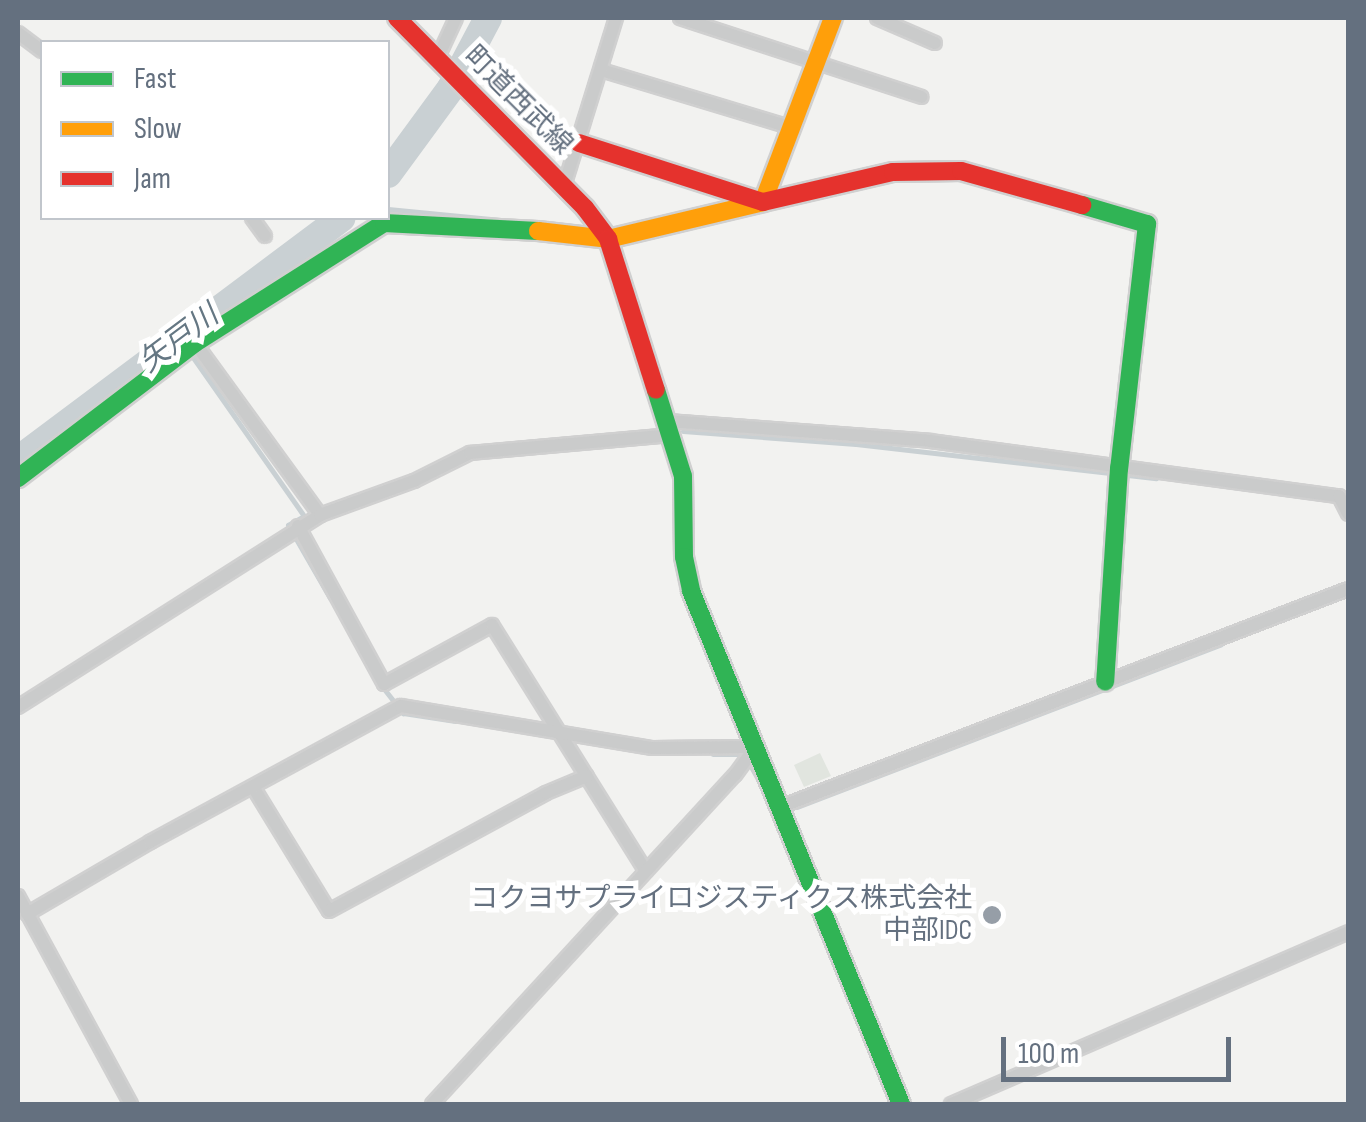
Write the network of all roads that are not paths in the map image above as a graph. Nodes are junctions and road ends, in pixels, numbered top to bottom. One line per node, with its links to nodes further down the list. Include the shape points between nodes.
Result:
1 (397, 18): 11 (street, 町道西武線)
2 (456, 18): 11 (street)
3 (616, 18): 12 (street)
4 (680, 18): 10 (street)
5 (833, 18): 10 (street)
6 (877, 18): 8 (street)
7 (18, 33): 9 (street)
8 (935, 43)
9 (40, 50)
10 (814, 59): 13 (street); 14 (street)
11 (443, 65): 16 (street, 町道西武線)
12 (601, 70): 14 (street); 15 (street)
13 (921, 97)
14 (790, 127): 17 (street)
15 (579, 143): 16 (street); 17 (street)
16 (561, 183): 20 (street, 町道西武線)
17 (763, 202): 20 (street); 23 (street, via 893,172 961,171 1147,224)
18 (253, 220): 19 (street)
19 (265, 236)
20 (608, 239): 21 (street, via 384,224); 22 (street)
21 (195, 343): 24 (street); 26 (street)
22 (669, 428): 23 (street, via 930,442); 26 (street, via 470,453); 32 (street, via 683,476 691,591)
23 (1119, 468): 25 (street, via 1339,496); 29 (street)
24 (18, 478)
25 (1348, 514)
26 (320, 515): 27 (street)
27 (298, 526): 30 (street); 31 (street, via 384,684 492,625)
28 (1348, 589): 29 (street)
29 (1105, 682): 35 (street)
30 (18, 707)
31 (558, 731): 32 (street, via 653,748); 33 (street); 34 (street, via 400,706)
32 (755, 748): 35 (street); 36 (street)
33 (587, 776): 34 (street, via 330,912); 36 (street)
34 (253, 787): 38 (street)
35 (783, 806): 42 (street)
36 (646, 871): 41 (street)
37 (18, 896): 38 (street)
38 (27, 914): 40 (street)
39 (1348, 932): 43 (street)
40 (131, 1104)
41 (432, 1104)
42 (901, 1104)
43 (951, 1104)

